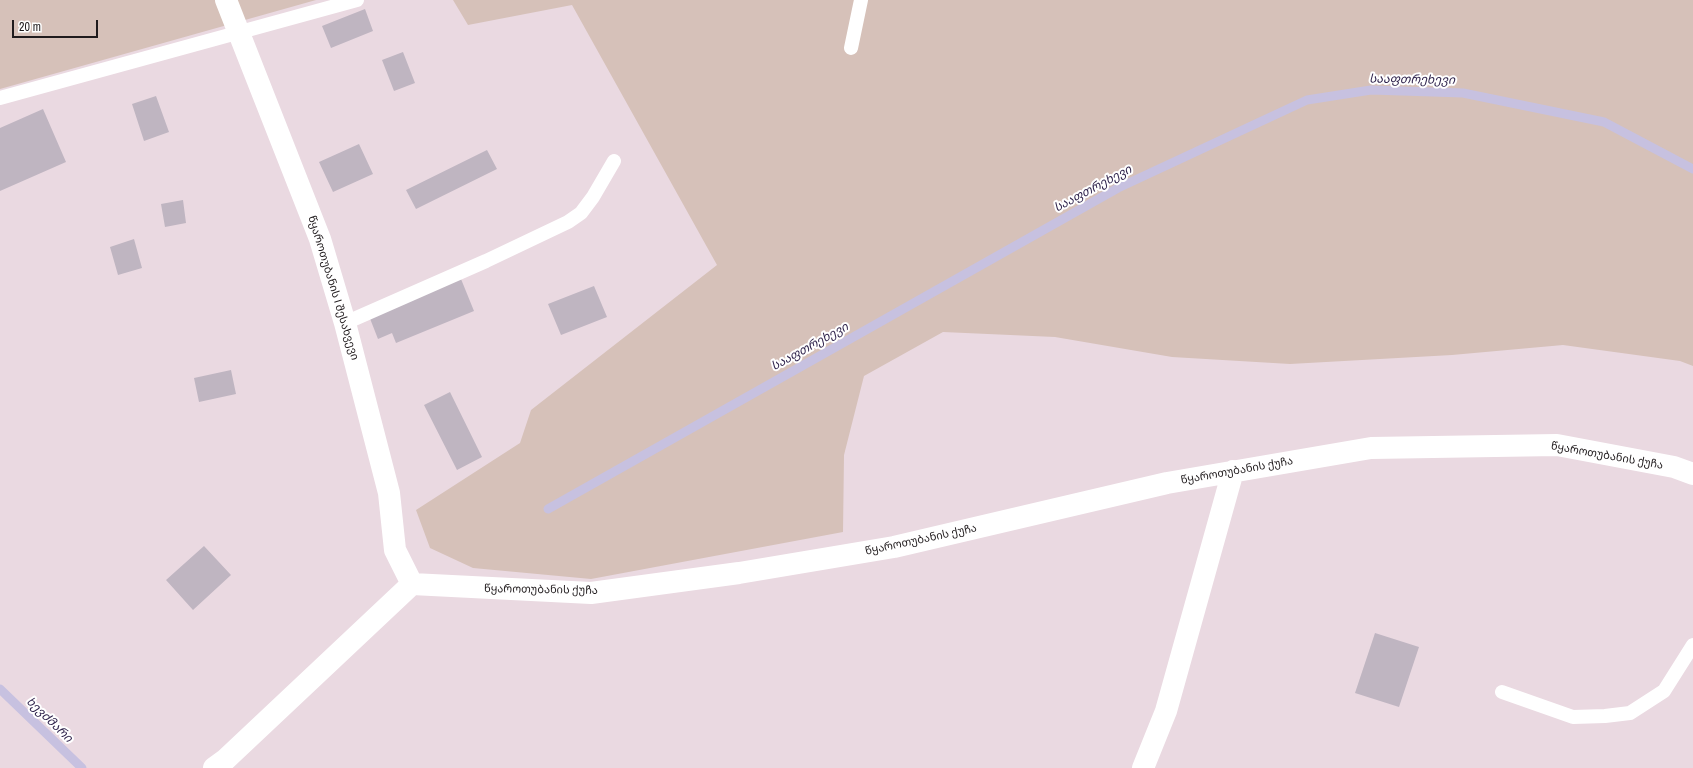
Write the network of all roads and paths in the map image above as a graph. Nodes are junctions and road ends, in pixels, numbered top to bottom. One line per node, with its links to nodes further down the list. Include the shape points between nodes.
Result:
1 (226, 0): 4 (street, წყაროთუბანის I შესახვევი)
2 (357, 0): 4 (lane)
3 (861, 0): 5 (lane)
4 (240, 33): 6 (lane); 8 (street, წყაროთუბანის I შესახვევი, via 320,239)
5 (851, 48)
6 (0, 98)
7 (614, 160): 8 (lane, via 593,197 581,213 568,222)
8 (345, 323): 11 (street, წყაროთუბანის I შესახვევი, via 389,493 395,550)
9 (1233, 471): 10 (street, წყაროთუბანის ქუჩა, via 1371,448 1557,445 1674,467); 11 (street, წყაროთუბანის ქუჩა, via 1167,483 894,547 739,573 591,593); 15 (street, via 1166,711)
10 (1693, 474)
11 (412, 584): 14 (street)
12 (1693, 645): 13 (lane, via 1664,691 1630,713 1573,717)
13 (1502, 692)
14 (214, 768)
15 (1143, 768)

